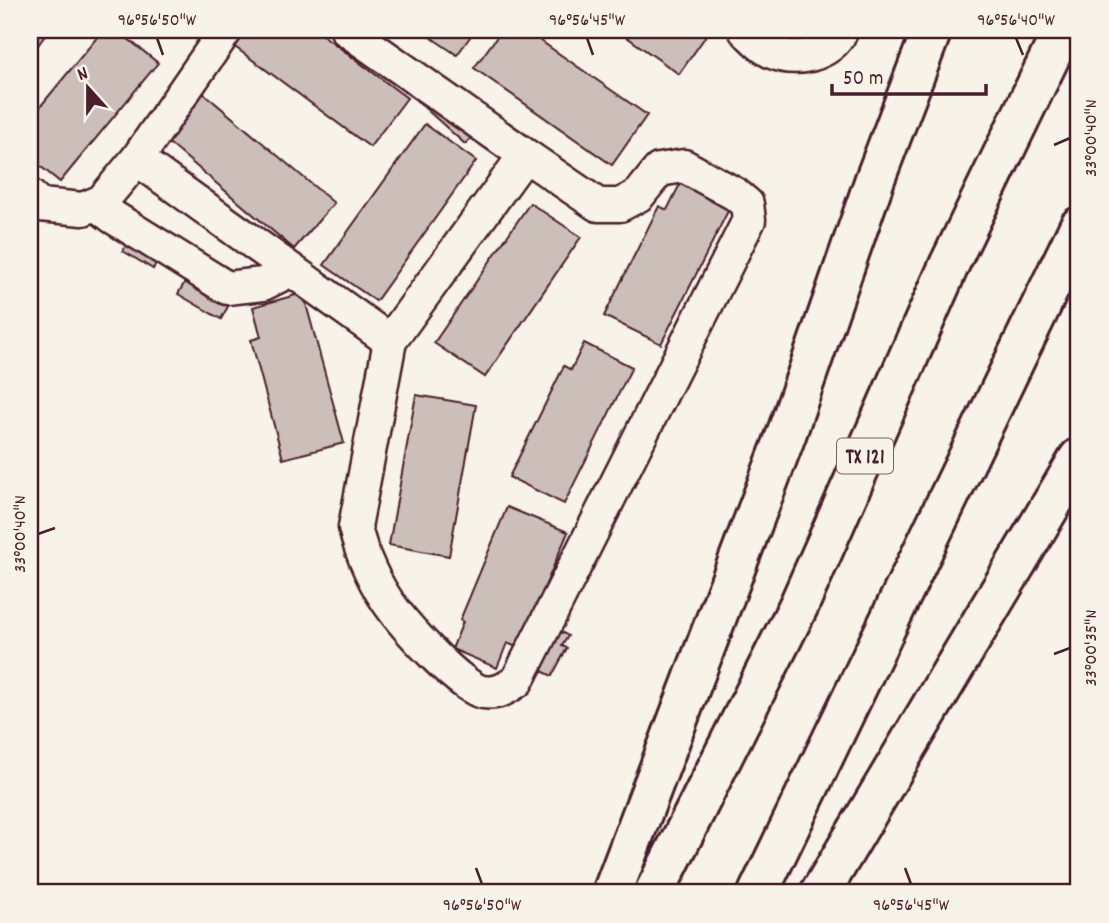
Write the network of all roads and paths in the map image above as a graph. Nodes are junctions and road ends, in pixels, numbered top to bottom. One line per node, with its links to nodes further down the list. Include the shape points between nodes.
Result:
1 (226, 30): 8 (lane)
2 (347, 30): 7 (lane)
3 (744, 30): 6 (lane, via 769,50 789,56 818,53)
4 (932, 30): 16 (highway, via 786,435)
5 (1063, 30): 15 (highway, TX 121, via 950,263 799,605)
6 (838, 31)
7 (525, 155): 13 (lane); 13 (lane, via 598,205 620,205 639,195 659,170 684,166 736,194 747,204 749,219 517,681 498,693 480,692 461,682 393,609 360,550 355,527)
8 (137, 159): 10 (lane); 12 (lane)
9 (30, 195): 10 (lane, via 40,205 83,209)
10 (96, 204): 12 (lane, via 227,288 263,284)
11 (1079, 227): 17 (highway)
12 (291, 270): 13 (lane)
13 (390, 341)
14 (1079, 458): 18 (highway)
15 (658, 886)
16 (612, 893)
17 (758, 893)
18 (820, 893)

